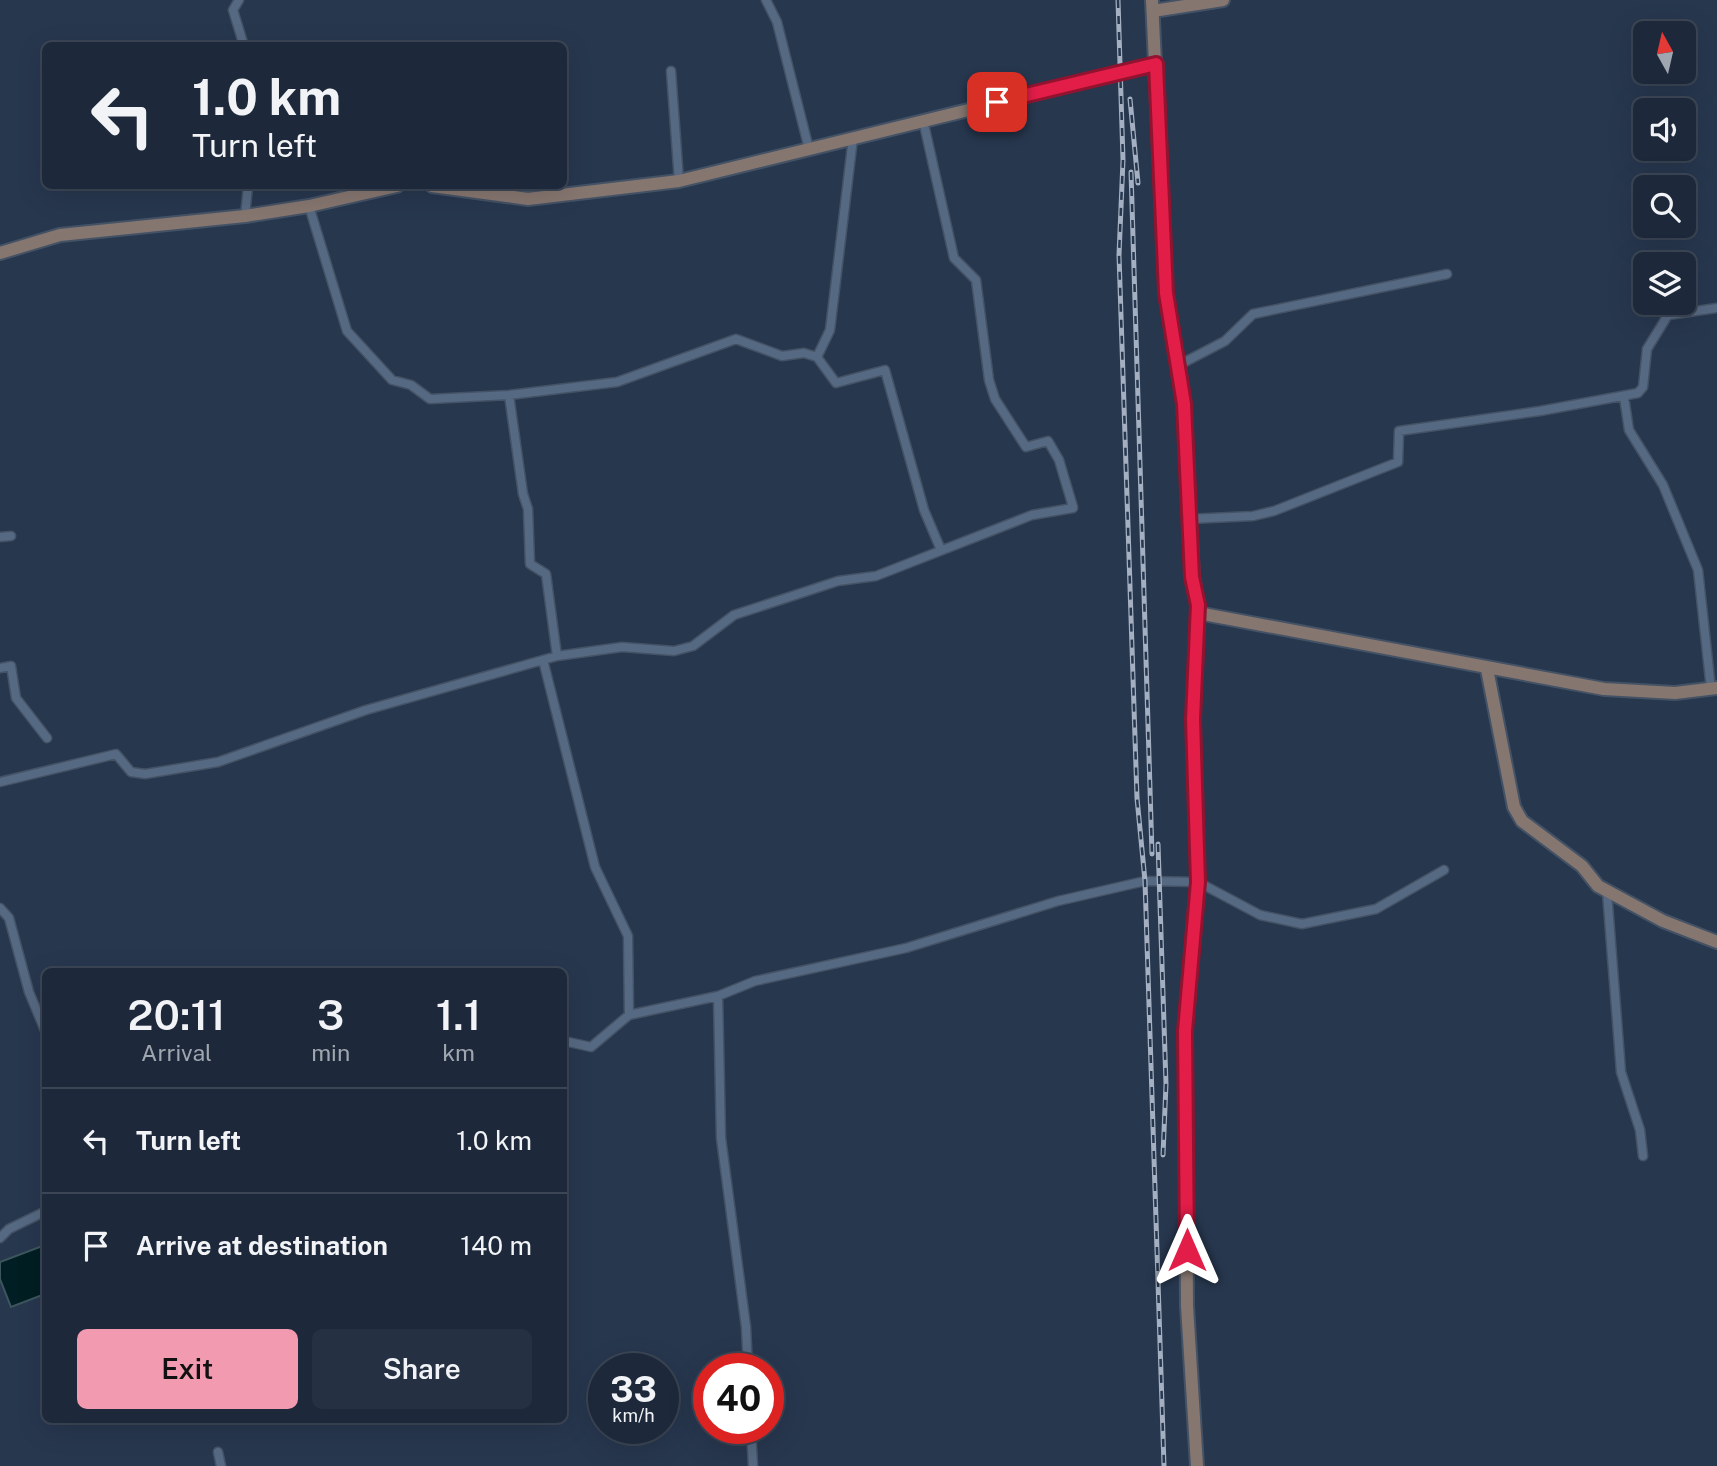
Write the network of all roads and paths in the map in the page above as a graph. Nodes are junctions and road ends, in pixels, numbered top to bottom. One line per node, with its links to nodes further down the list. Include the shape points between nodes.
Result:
1 (239, 0): 5 (street, via 232,7)
2 (766, 0): 10 (street, via 778,22)
3 (1223, 0): 4 (street)
4 (1153, 6): 6 (street)
5 (243, 42)
6 (1156, 64): 8 (street); 21 (street, via 1166,293)
7 (671, 71): 11 (street)
8 (923, 120): 9 (street); 27 (street, via 954,258 976,280 995,399 1026,447 1048,441 1059,460 1073,508 1032,515)
9 (853, 138): 10 (street); 20 (street, via 830,330)
10 (809, 149): 11 (street)
11 (680, 181): 14 (street, via 528,199)
12 (248, 189): 16 (street)
13 (384, 189): 15 (street)
14 (454, 189)
15 (309, 206): 16 (street); 22 (street, via 345,329 392,380 411,385 430,399)
16 (245, 216): 17 (street, via 60,235)
17 (0, 253)
18 (1447, 274): 21 (street, via 1253,314 1226,341)
19 (1717, 308): 23 (street, via 1668,315 1647,349 1641,391)
20 (817, 357): 22 (street, via 804,353 782,356 736,339 617,382); 27 (street, via 836,383 881,369 888,373 925,510)
21 (1179, 365): 24 (street)
22 (509, 395): 29 (street, via 528,509 530,564 546,574)
23 (1624, 397): 24 (street, via 1399,431 1398,462 1253,516); 33 (street, via 1629,430 1663,485 1698,570)
24 (1189, 519): 28 (street)
25 (12, 536): 26 (street)
26 (0, 537)
27 (941, 550): 29 (street, via 876,576 838,582 734,615 693,646 674,651 622,647)
28 (1198, 613): 32 (street, via 1419,652); 37 (street, via 1193,719)
29 (557, 656): 30 (street)
30 (543, 660): 35 (street, via 319,725 218,762 145,774 131,772 116,754); 42 (street, via 595,867 628,936)
31 (0, 668): 34 (street, via 11,666 16,698)
32 (1488, 669): 33 (street, via 1641,693); 38 (street, via 1516,812)
33 (1714, 688)
34 (47, 738)
35 (0, 782)
36 (1444, 870): 37 (street, via 1376,909 1303,924 1259,915)
37 (1198, 882): 41 (street, via 1146,881 1058,901 906,948 755,981); 53 (street, via 1185,1031 1187,1306)
38 (1606, 892): 40 (street); 45 (street, via 1621,1072 1640,1130)
39 (0, 908): 43 (street, via 9,918)
40 (1717, 942)
41 (718, 996): 42 (street); 48 (street, via 721,1138)
42 (629, 1015): 44 (street, via 591,1047)
43 (42, 1023)
44 (567, 1042)
45 (1643, 1156)
46 (42, 1213): 47 (street)
47 (0, 1238)
48 (747, 1353)
49 (752, 1444): 52 (street)
50 (218, 1452): 51 (street)
51 (222, 1466)
52 (753, 1466)
53 (1197, 1466)

